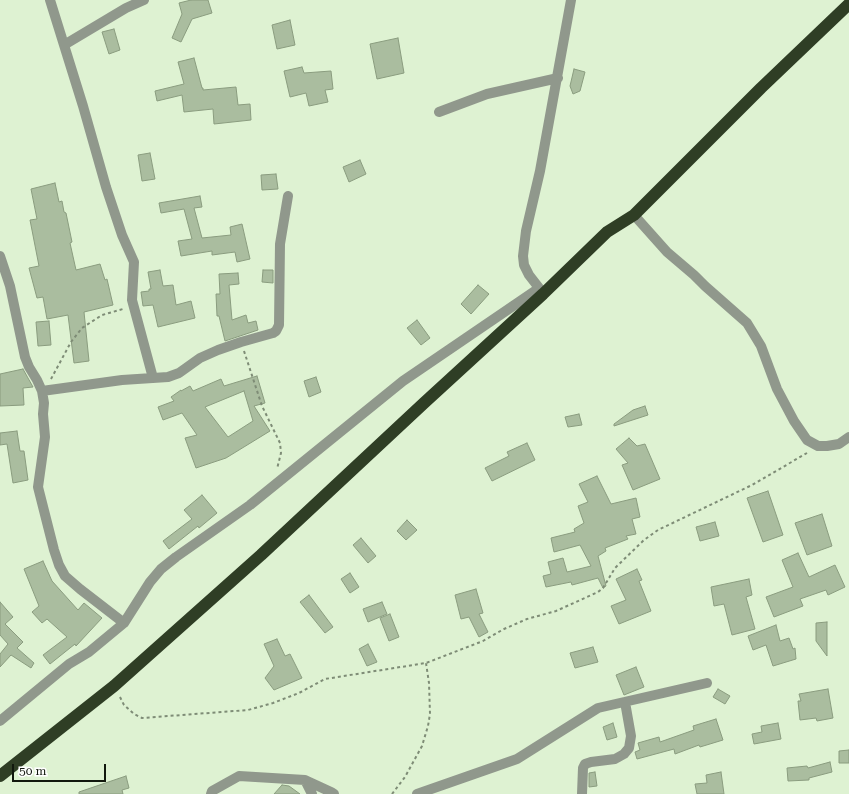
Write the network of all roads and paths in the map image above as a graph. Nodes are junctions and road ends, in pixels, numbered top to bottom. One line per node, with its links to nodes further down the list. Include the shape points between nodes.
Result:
1 (50, 0): 5 (street)
2 (144, 0): 5 (street)
3 (571, 0): 6 (street)
4 (849, 4): 9 (highway)
5 (64, 45): 12 (street, via 106,187 134,262)
6 (558, 78): 7 (street, via 488,94); 11 (street, via 523,256 524,265)
7 (439, 112)
8 (288, 196): 13 (street, via 280,244 278,328 269,335)
9 (634, 214): 11 (highway, via 606,232); 17 (street, via 667,252 747,323 761,346 777,389 794,421 807,440)
10 (0, 256): 15 (street, via 10,286 25,357)
11 (541, 291): 18 (street, via 403,381); 22 (highway, via 261,555)
12 (133, 306): 14 (street); 15 (path, via 102,315 82,328)
13 (241, 342): 14 (street, via 200,358 179,373); 18 (path, via 262,406 280,443 281,453 277,471)
14 (153, 378): 15 (street)
15 (42, 391): 19 (street, via 45,437 38,487 59,565 80,589)
16 (849, 437): 17 (street, via 839,444)
17 (818, 446): 20 (path, via 752,485 658,530 615,568 598,592 556,611 527,619 483,641)
18 (279, 482): 19 (street, via 161,570 150,582)
19 (124, 623): 24 (street)
20 (426, 663): 22 (path, via 325,679 299,693 248,710 150,718 134,714 124,705); 30 (path, via 430,714 428,726 422,746 405,777)
21 (706, 683): 23 (street)
22 (114, 686): 25 (highway)
23 (625, 702): 31 (street, via 598,708 517,759); 32 (street, via 631,736 629,748 615,759 585,764)
24 (0, 721)
25 (0, 776)
26 (305, 780): 27 (street, via 239,776); 28 (street); 29 (street)
27 (211, 794)
28 (312, 794)
29 (334, 794)
30 (392, 794)
31 (417, 794)
32 (582, 794)

